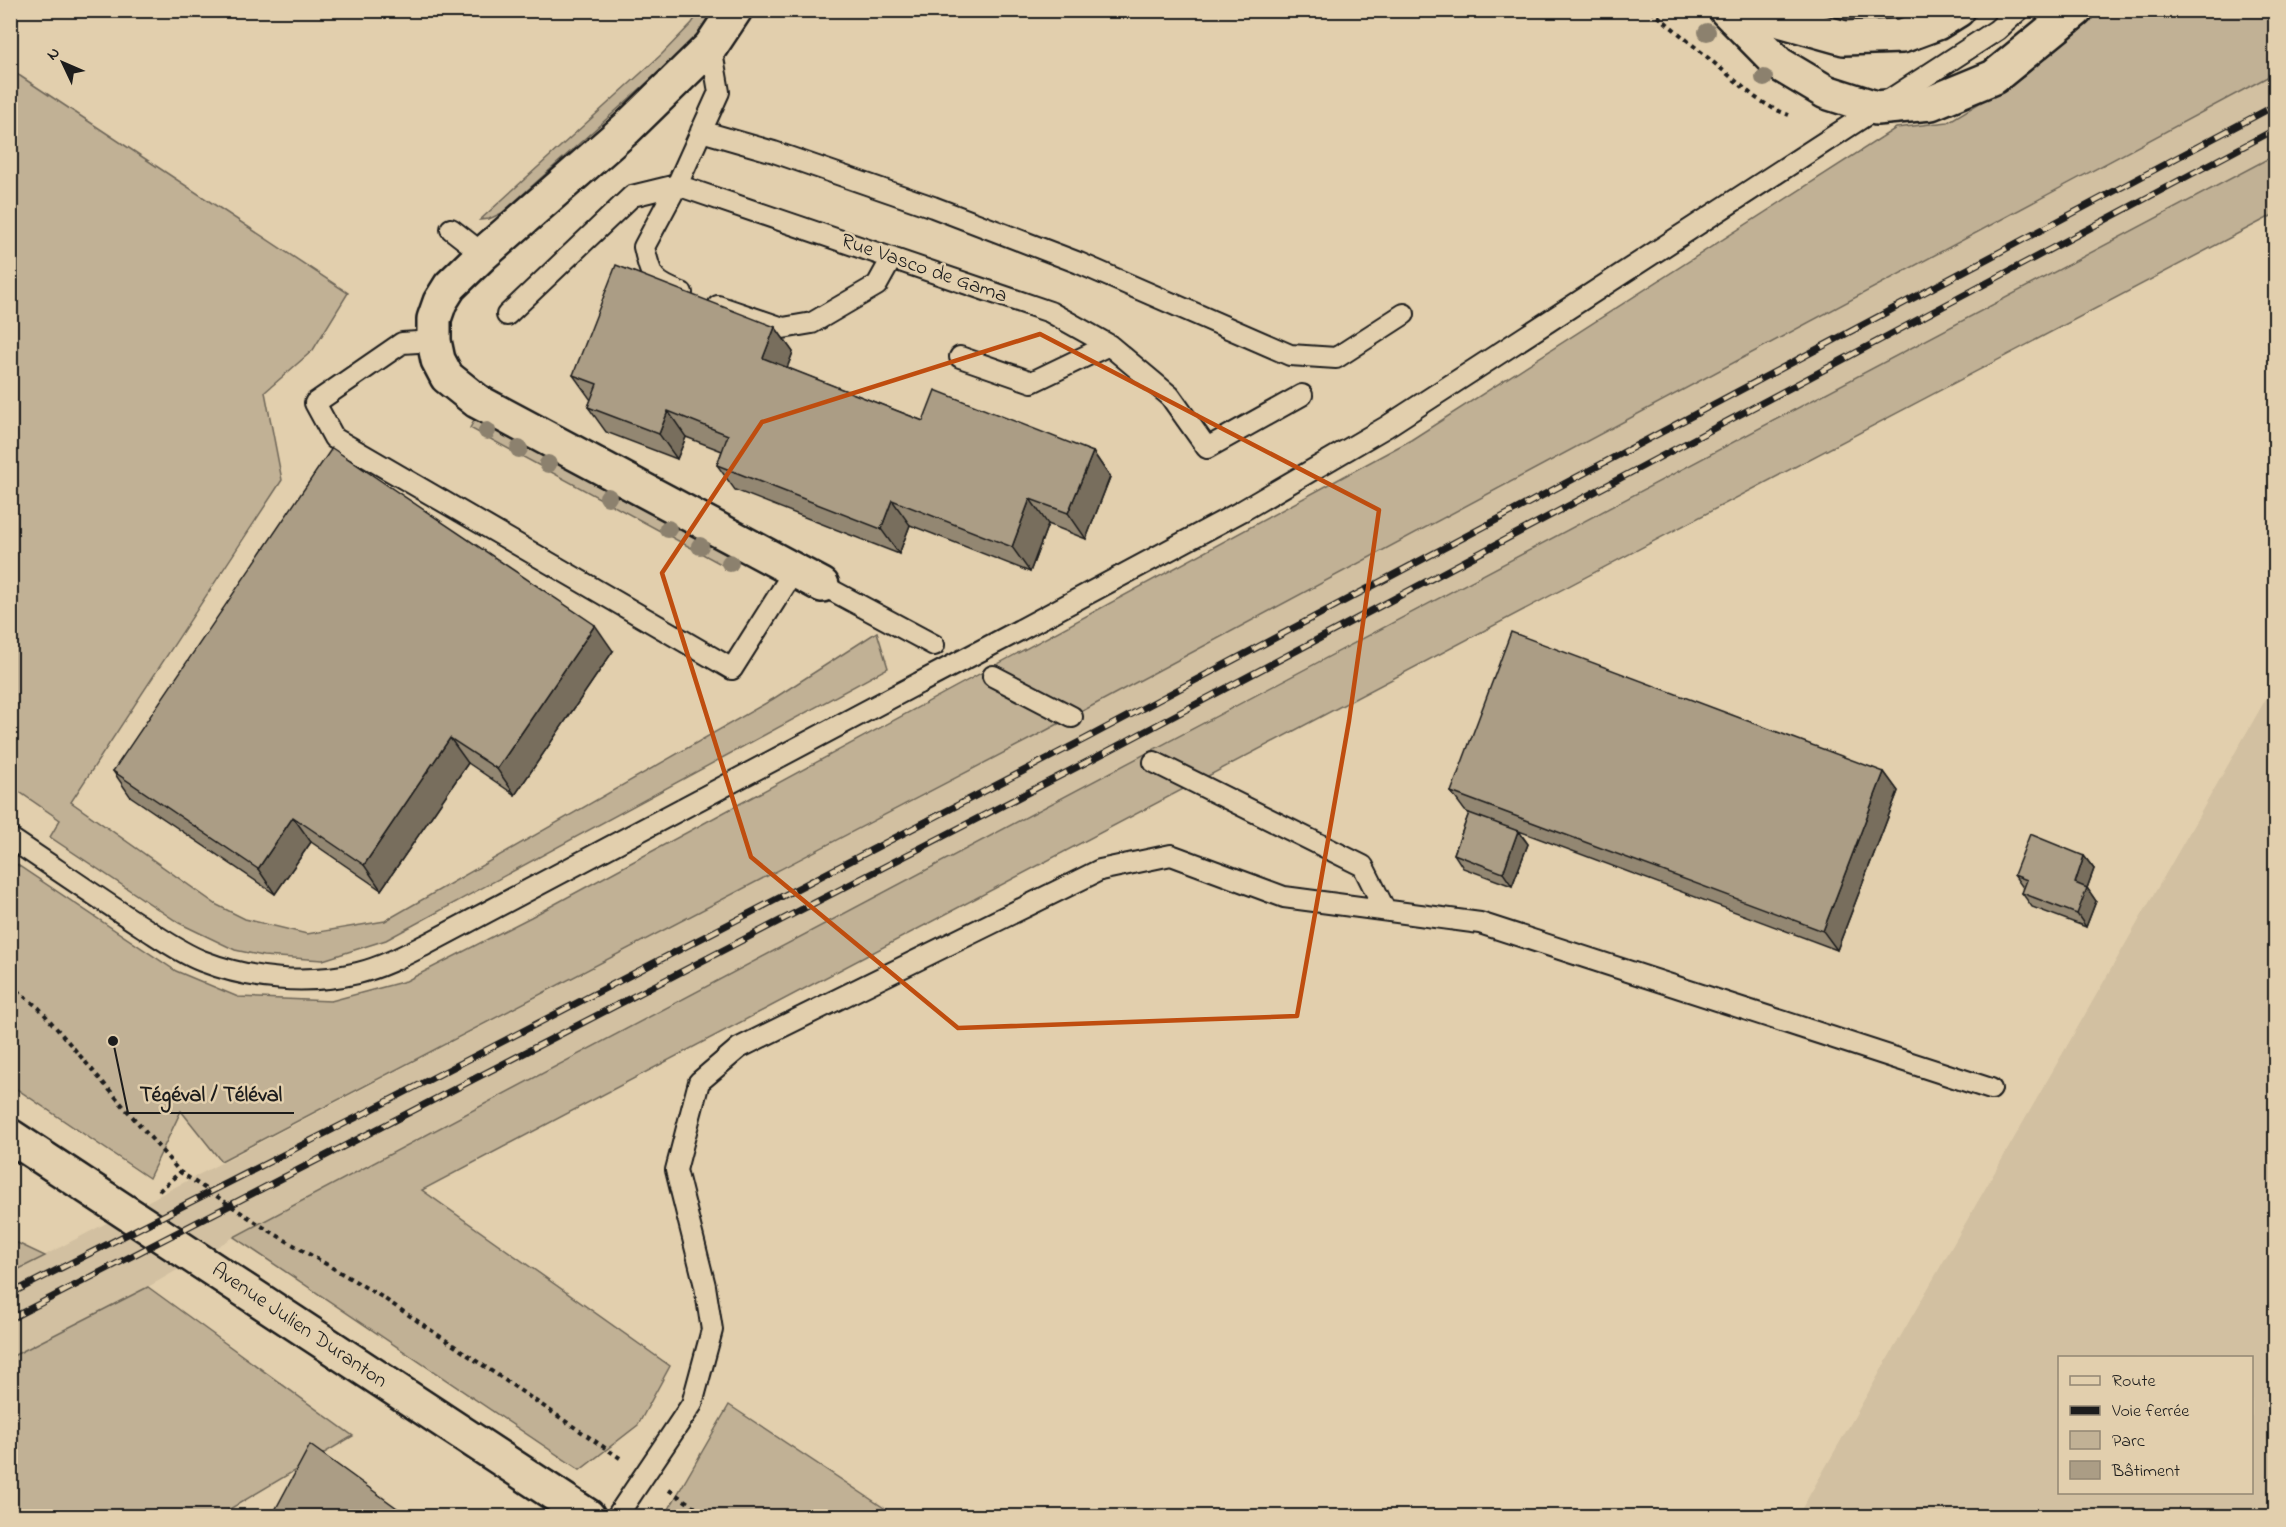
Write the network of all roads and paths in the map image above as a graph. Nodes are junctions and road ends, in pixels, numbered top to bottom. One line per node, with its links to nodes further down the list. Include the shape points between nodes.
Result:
1 (735, 10): 7 (main road)
2 (1726, 10): 8 (main road, via 1779,64 1826,92)
3 (1744, 10): 4 (main road, via 1844,38 1902,36)
4 (1958, 10)
5 (2019, 10): 8 (lane, via 1997,30)
6 (2076, 10): 8 (main road, via 1994,77 1931,103)
7 (711, 46): 9 (lane, via 719,92); 12 (main road, via 627,128)
8 (1876, 108): 26 (lane, bridge, via 1386,427 1242,511 389,963 323,979 284,980 248,975 200,961)
9 (701, 131): 10 (lane); 14 (lane, via 933,207 1079,263 1290,355 1336,358)
10 (677, 185): 13 (lane, Rue Vasco de Gama); 13 (lane, via 644,247 654,277 663,286 783,328 812,323 877,285); 15 (lane, via 632,196)
11 (451, 229): 12 (lane)
12 (483, 254): 16 (main road, via 450,286 440,302 434,319)
13 (892, 258): 17 (lane, Rue Vasco de Gama, via 1050,312)
14 (1404, 314)
15 (507, 315)
16 (434, 341): 20 (main road, via 447,377 477,401); 20 (lane, via 402,343 315,403 334,438 732,669)
17 (1109, 345): 18 (lane, via 1032,382); 19 (lane, Rue Vasco de Gama, via 1170,396 1207,448)
18 (960, 357)
19 (1302, 395)
20 (794, 571): 21 (main road)
21 (822, 585): 22 (lane)
22 (934, 645)
23 (993, 676): 24 (lane)
24 (1072, 717)
25 (1154, 762): 27 (lane, via 1363,866)
26 (10, 838)
27 (1384, 910): 29 (lane, via 1480,923); 31 (lane, via 1284,897 1171,855 1100,870 739,1048 699,1082 676,1170 712,1330 693,1404)
28 (10, 985): 31 (path, via 39,1008 180,1172 382,1298)
29 (1991, 1089)
30 (10, 1136): 32 (main road, Avenue Julien Duranton)
31 (646, 1475): 33 (lane); 34 (path)
32 (588, 1516)
33 (617, 1516)
34 (708, 1516)

